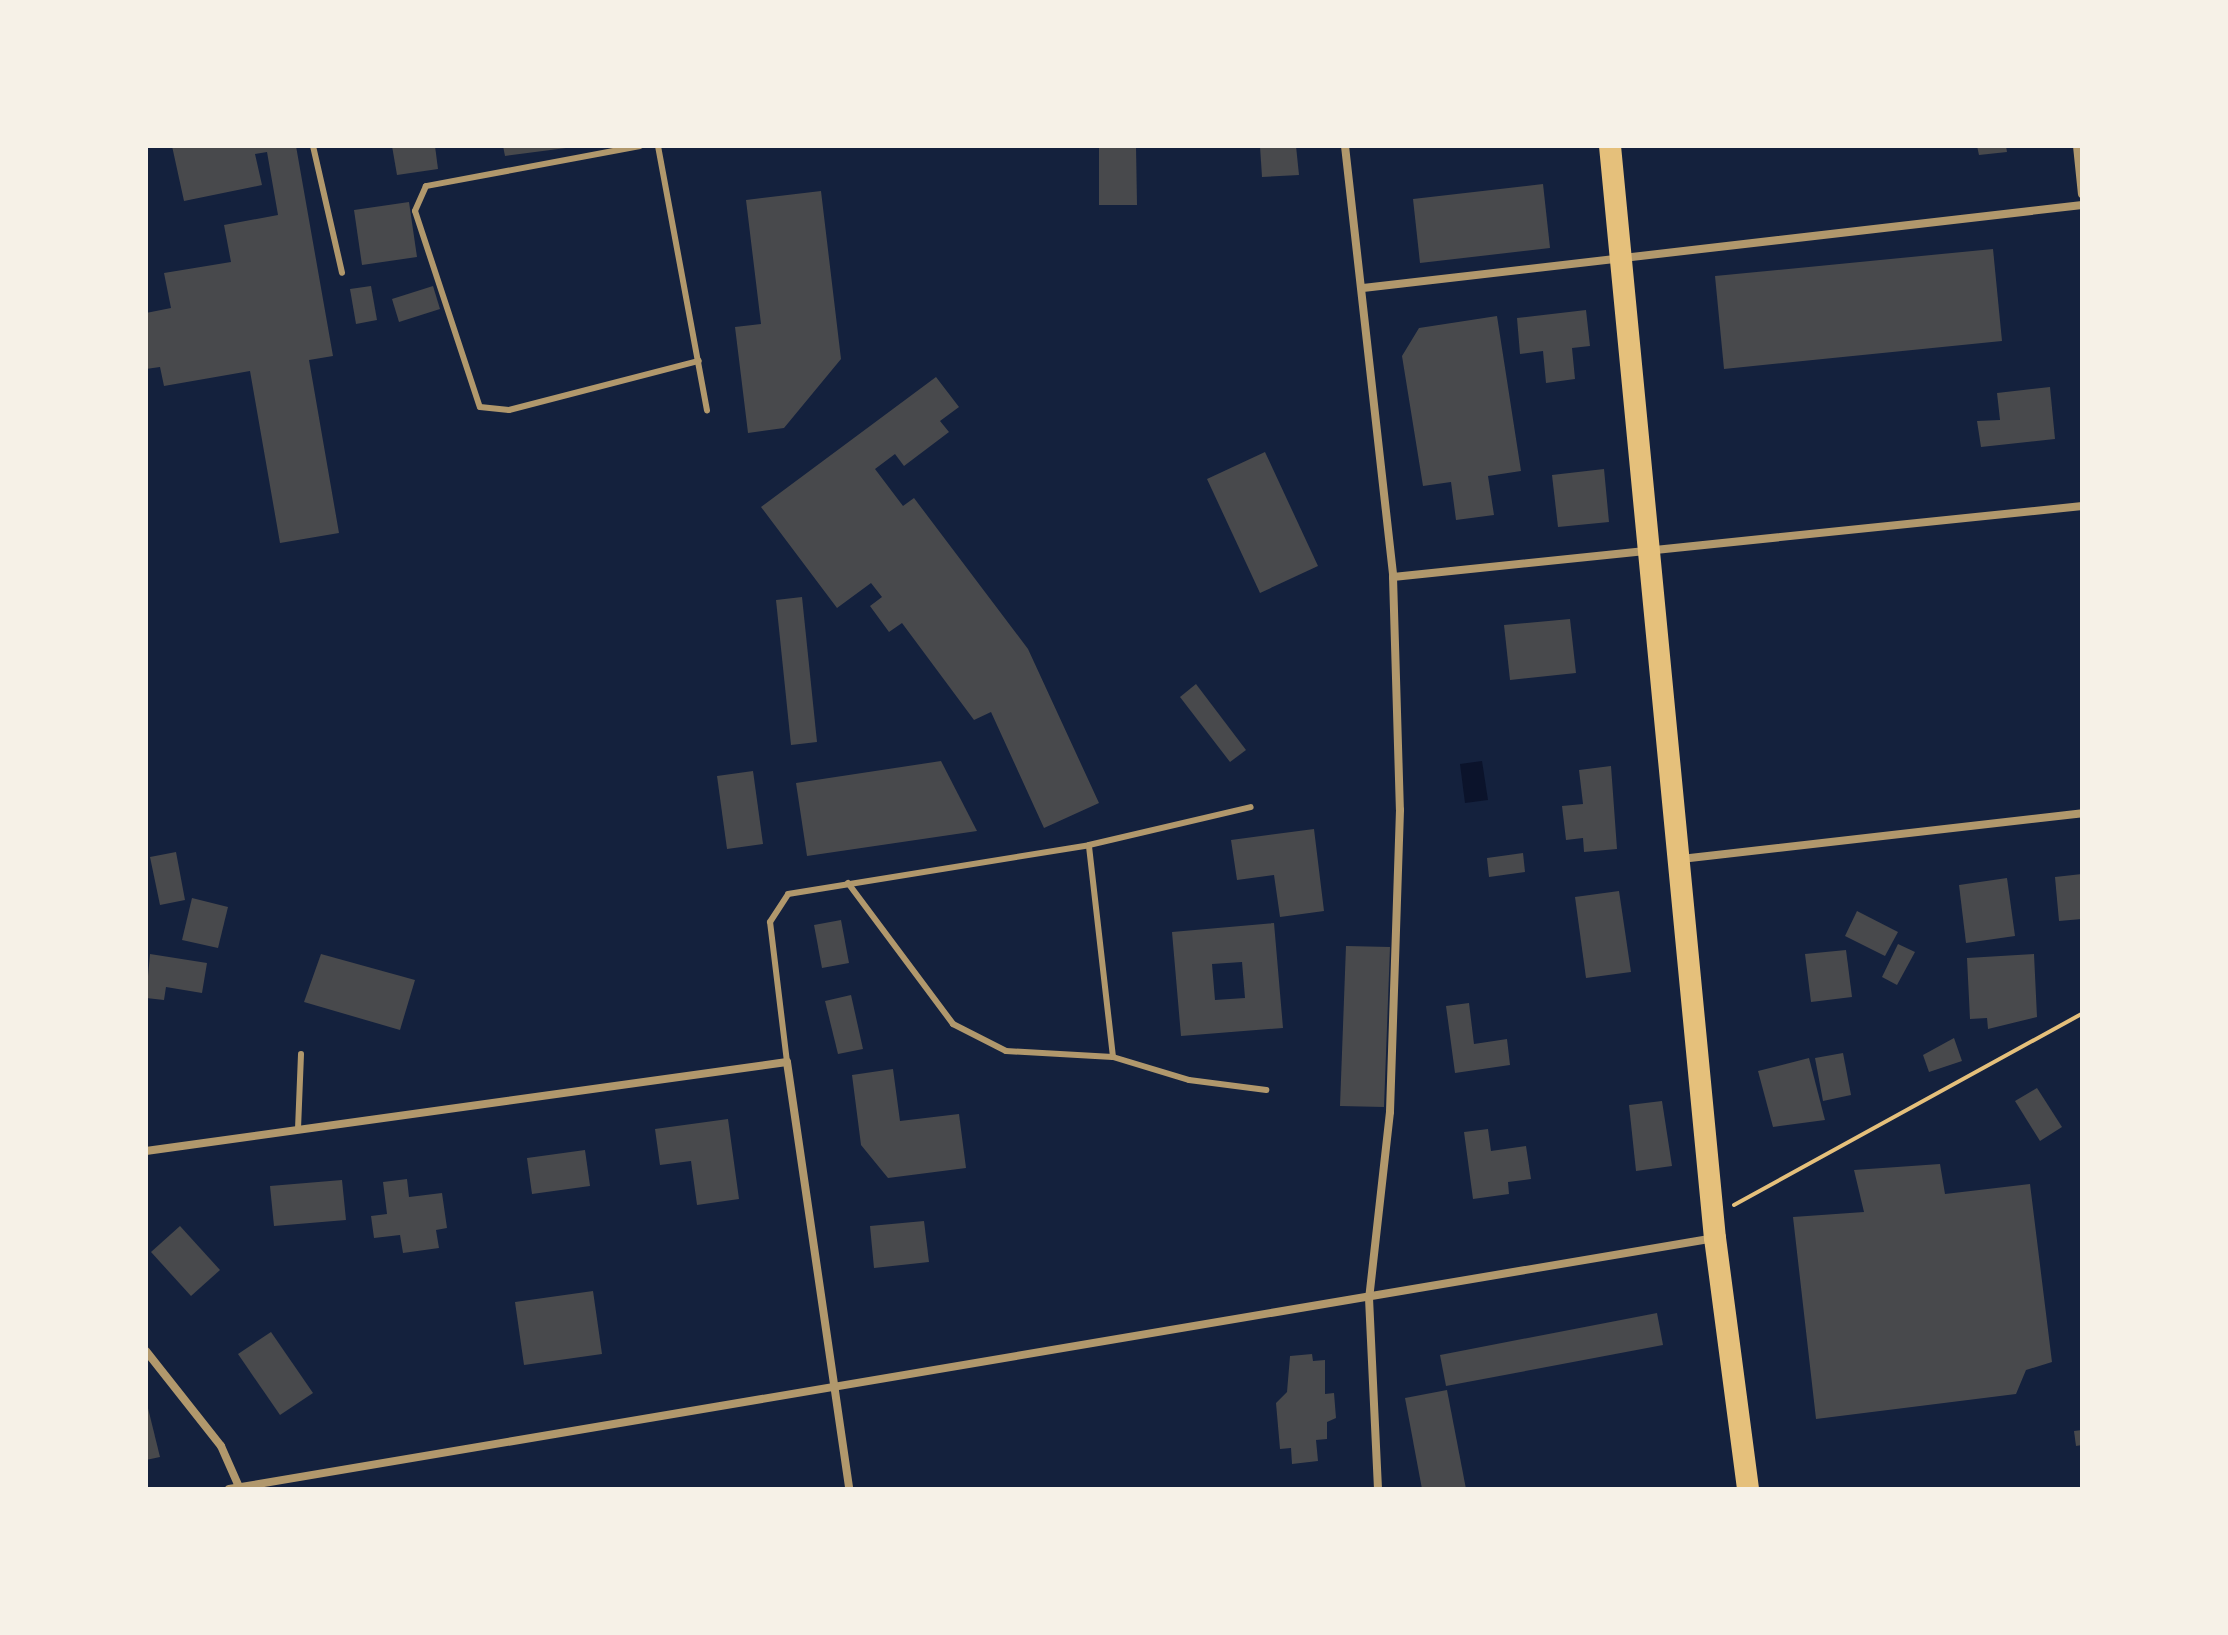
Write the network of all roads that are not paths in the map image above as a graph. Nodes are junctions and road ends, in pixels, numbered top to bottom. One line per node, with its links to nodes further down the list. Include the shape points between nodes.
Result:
1 (313, 146): 10 (lane)
2 (640, 146): 12 (lane, via 426,186 415,211 480,407 509,410)
3 (658, 146): 12 (lane)
4 (1345, 146): 11 (street)
5 (1610, 146): 9 (highway)
6 (2077, 146): 7 (street)
7 (2082, 194)
8 (2082, 205): 9 (street)
9 (1623, 255): 11 (street); 15 (highway)
10 (342, 273)
11 (1363, 288): 16 (street)
12 (699, 361): 13 (lane)
13 (707, 411)
14 (2082, 506): 15 (street)
15 (1650, 556): 16 (street); 20 (highway)
16 (1393, 577): 29 (street, via 1400,888 1390,1112)
17 (1251, 807): 19 (lane)
18 (2082, 813): 20 (street)
19 (1089, 845): 21 (lane); 23 (lane)
20 (1680, 859): 28 (highway)
21 (848, 883): 23 (lane, via 953,1024 1006,1051); 24 (lane, via 788,894 774,906 770,922)
22 (301, 1054): 26 (lane)
23 (1113, 1057): 25 (lane, via 1189,1080)
24 (787, 1062): 26 (street); 31 (street)
25 (1266, 1090)
26 (298, 1129): 27 (street)
27 (146, 1151)
28 (1714, 1227): 29 (street); 36 (highway)
29 (1369, 1298): 31 (street); 35 (street)
30 (146, 1351): 32 (street, via 221,1446)
31 (836, 1386): 32 (street); 34 (street)
32 (240, 1488): 33 (street)
33 (229, 1489)
34 (849, 1489)
35 (1378, 1489)
36 (1748, 1489)

